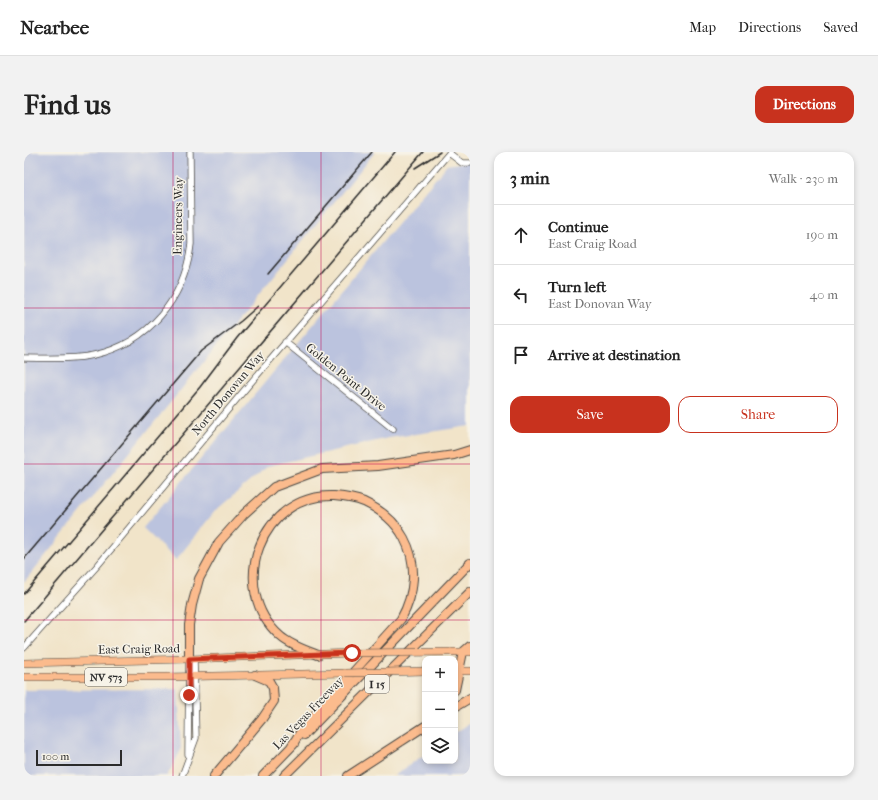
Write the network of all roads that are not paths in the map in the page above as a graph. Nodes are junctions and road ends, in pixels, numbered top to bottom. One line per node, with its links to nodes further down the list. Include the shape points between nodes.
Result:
1 (190, 152): 5 (street, Engineers Way, via 190,254 176,295 159,317 135,338 114,349 70,358)
2 (450, 152): 3 (street, via 462,163); 4 (street, North Donovan Way)
3 (470, 163)
4 (285, 342): 6 (street, Golden Point Drive); 11 (street, North Donovan Way, via 98,565)
5 (24, 358)
6 (393, 429)
7 (470, 450): 14 (highway, via 454,455 378,466 322,469 274,487 244,514 219,542 199,579 190,625)
8 (470, 563): 28 (highway, Las Vegas Freeway / I 15)
9 (470, 592): 32 (highway, I 15)
10 (470, 646): 12 (highway)
11 (24, 648)
12 (467, 652): 13 (main road, East Craig Road / NV 573, bridge); 16 (highway)
13 (318, 655): 14 (main road, East Craig Road / NV 573); 28 (highway, via 299,648 280,636 264,617 254,590 256,552 268,528 294,506 324,496 348,497 372,506 387,516 399,529 407,544 414,570 414,581 401,619 303,728)
14 (192, 659): 15 (main road, East Craig Road / NV 573); 21 (street)
15 (27, 663)
16 (458, 670)
17 (422, 671): 20 (main road, NV 573, bridge)
18 (458, 672): 19 (main road)
19 (470, 672)
20 (255, 675): 21 (main road, NV 573); 30 (highway, via 269,681 273,688 274,701)
21 (192, 676): 22 (main road, NV 573); 29 (street, via 187,763)
22 (24, 677)
23 (470, 698): 24 (highway)
24 (458, 705)
25 (422, 722): 27 (highway)
26 (422, 728): 27 (highway)
27 (392, 746): 33 (highway)
28 (291, 747): 31 (highway, Las Vegas Freeway / I 15)
29 (182, 776)
30 (214, 776)
31 (263, 776)
32 (284, 776)
33 (348, 776)

